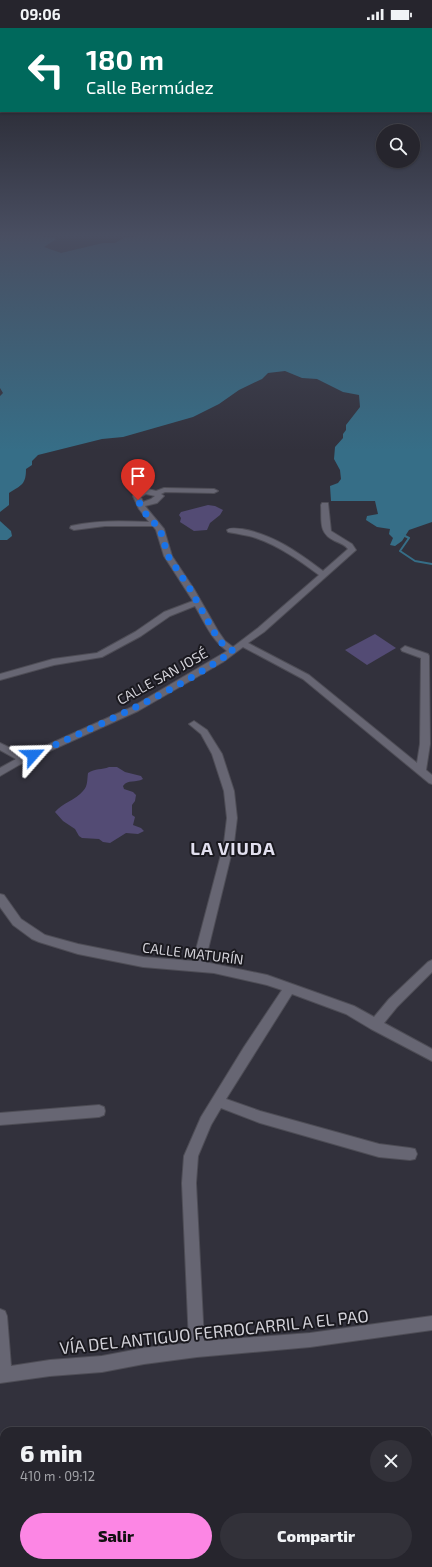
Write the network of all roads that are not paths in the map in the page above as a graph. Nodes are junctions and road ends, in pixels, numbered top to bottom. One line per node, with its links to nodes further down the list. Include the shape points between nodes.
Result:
1 (132, 486): 4 (street)
2 (214, 491): 3 (street, via 164,490)
3 (156, 493): 4 (street, via 149,491); 5 (street, via 160,496 158,499)
4 (139, 495): 5 (street)
5 (140, 505): 7 (street)
6 (324, 506): 10 (street, CALLE SAN JOSÉ, via 326,532 352,548)
7 (156, 524): 8 (street, via 104,524); 11 (street, via 162,533 168,556)
8 (74, 528)
9 (231, 530): 10 (street, via 252,534 280,545)
10 (324, 575): 12 (street, CALLE SAN JOSÉ)
11 (197, 602): 14 (street, via 219,639); 15 (street, via 167,614 138,634 99,655 53,662 18,674)
12 (243, 644): 14 (street, CALLE SAN JOSÉ); 20 (street, via 306,678)
13 (405, 649): 16 (street, via 425,656)
14 (233, 651): 19 (street, CALLE SAN JOSÉ, via 135,709)
15 (0, 677)
16 (429, 696): 20 (street)
17 (194, 724): 25 (street, via 204,732 217,754 229,791 232,818 229,843)
18 (0, 746): 19 (street)
19 (24, 759): 21 (street, CALLE SAN JOSÉ)
20 (421, 771): 22 (street)
21 (0, 773)
22 (432, 780)
23 (0, 898): 25 (street, CALLE MATURÍN, via 17,922 42,939 143,962)
24 (432, 965): 27 (street, via 393,1003)
25 (198, 966): 26 (street, CALLE MATURÍN, via 255,976)
26 (289, 988): 27 (street, CALLE MATURÍN, via 350,1010); 29 (street)
27 (375, 1025): 28 (street, CALLE MATURÍN)
28 (432, 1055)
29 (218, 1101): 32 (street, via 250,1115 333,1136 381,1152); 35 (street, via 196,1142 188,1184)
30 (99, 1111): 31 (street)
31 (0, 1119)
32 (410, 1154)
33 (0, 1316): 36 (street)
34 (432, 1323): 35 (street, VÍA DEL ANTIGUO FERROCARRIL A EL PAO, via 310,1340)
35 (197, 1349): 36 (street, VÍA DEL ANTIGUO FERROCARRIL A EL PAO, via 102,1364)
36 (2, 1375)

